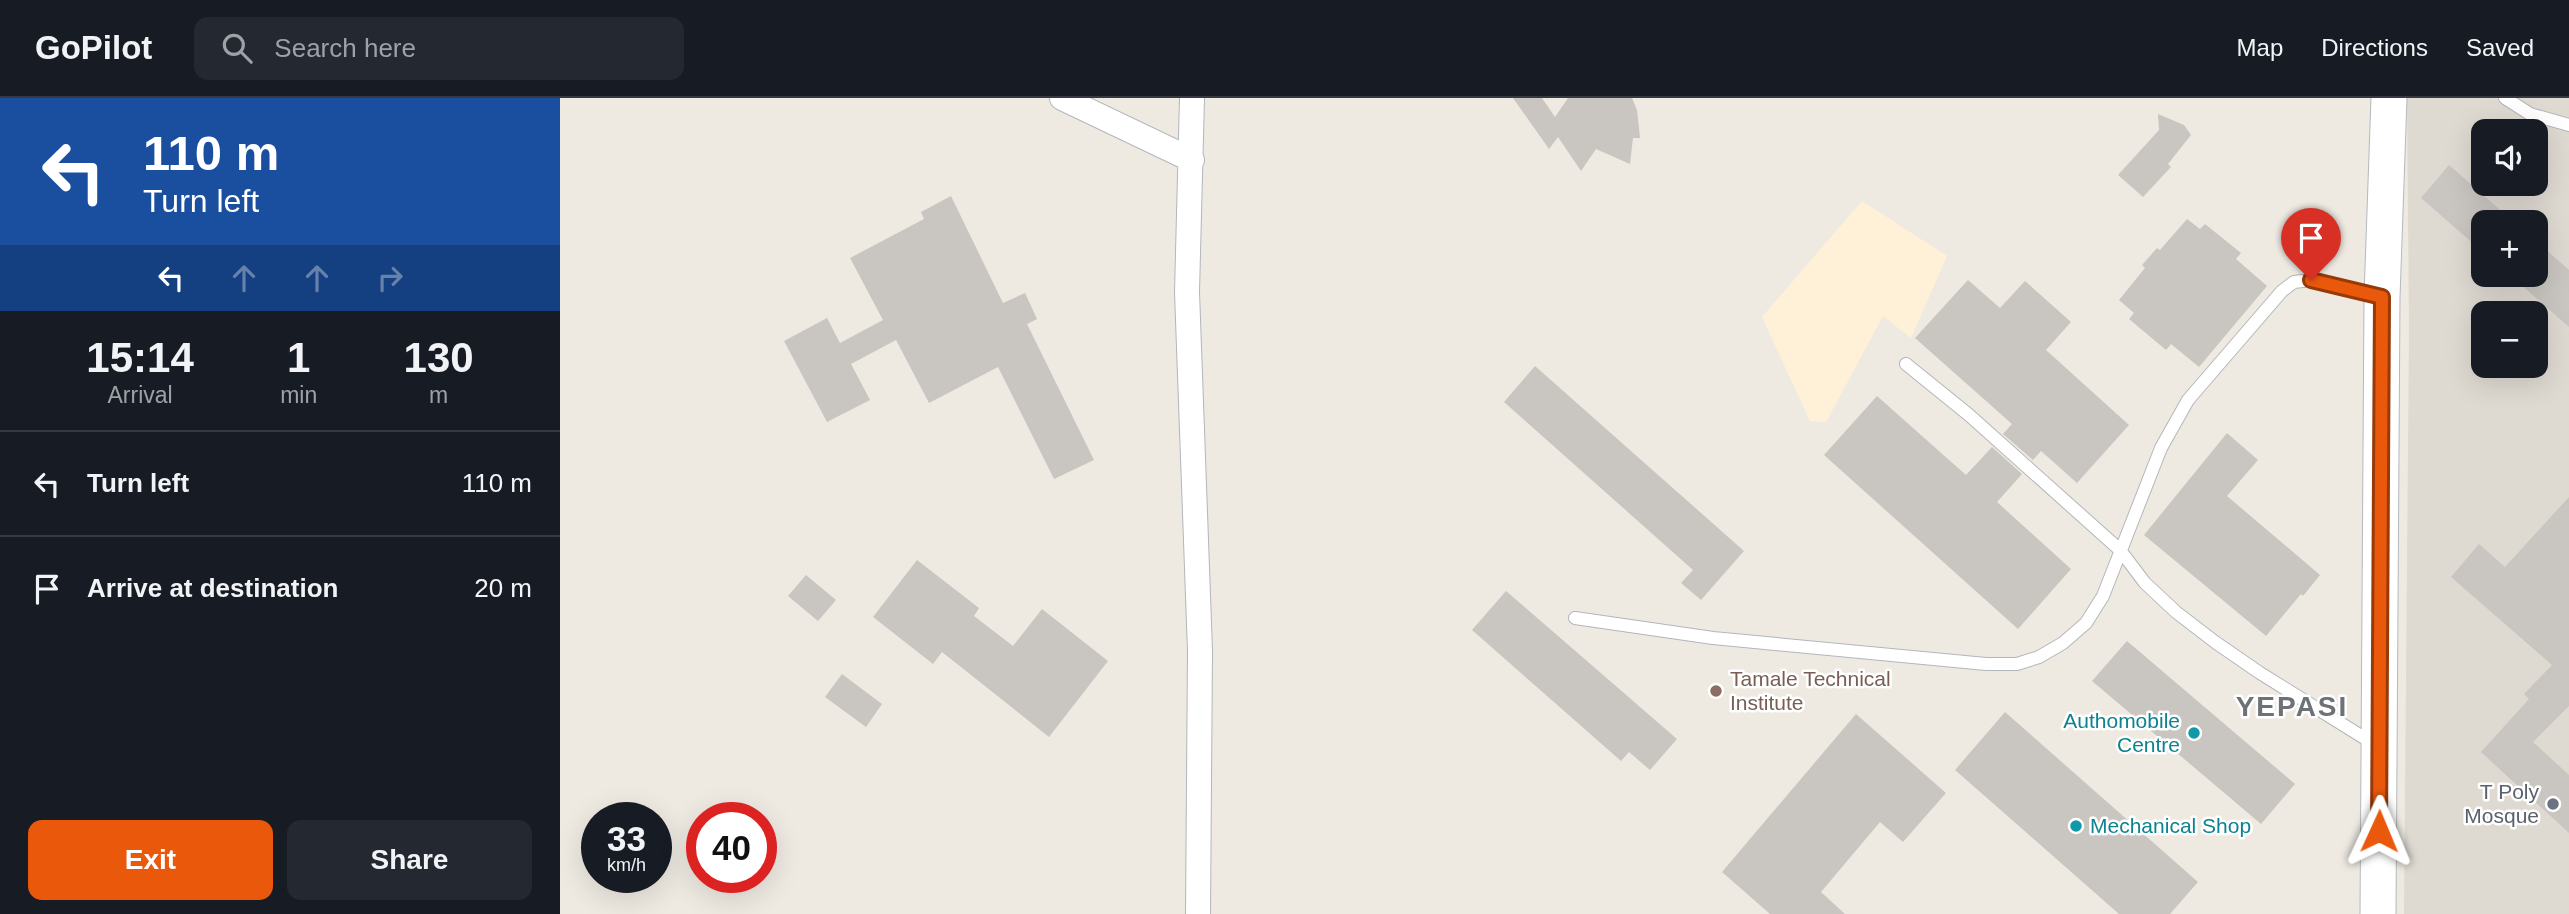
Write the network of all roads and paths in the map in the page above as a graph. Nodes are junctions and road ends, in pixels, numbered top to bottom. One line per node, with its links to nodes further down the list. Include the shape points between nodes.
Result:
1 (1062, 98): 6 (street)
2 (1192, 98): 6 (street)
3 (2389, 98): 7 (street)
4 (2505, 98): 5 (lane, via 2530,114)
5 (2569, 125)
6 (1192, 160): 12 (street, via 1187,292 1200,651)
7 (2382, 297): 9 (lane, via 2311,280 2294,282 2282,291 2188,400 2161,448); 11 (street)
8 (1906, 364): 9 (lane)
9 (2120, 550): 10 (lane, via 2102,596 2085,623 2063,643 2017,664 1713,638); 11 (lane, via 2145,583 2215,642)
10 (1575, 618)
11 (2381, 747): 13 (street)
12 (1198, 914)
13 (2378, 914)

